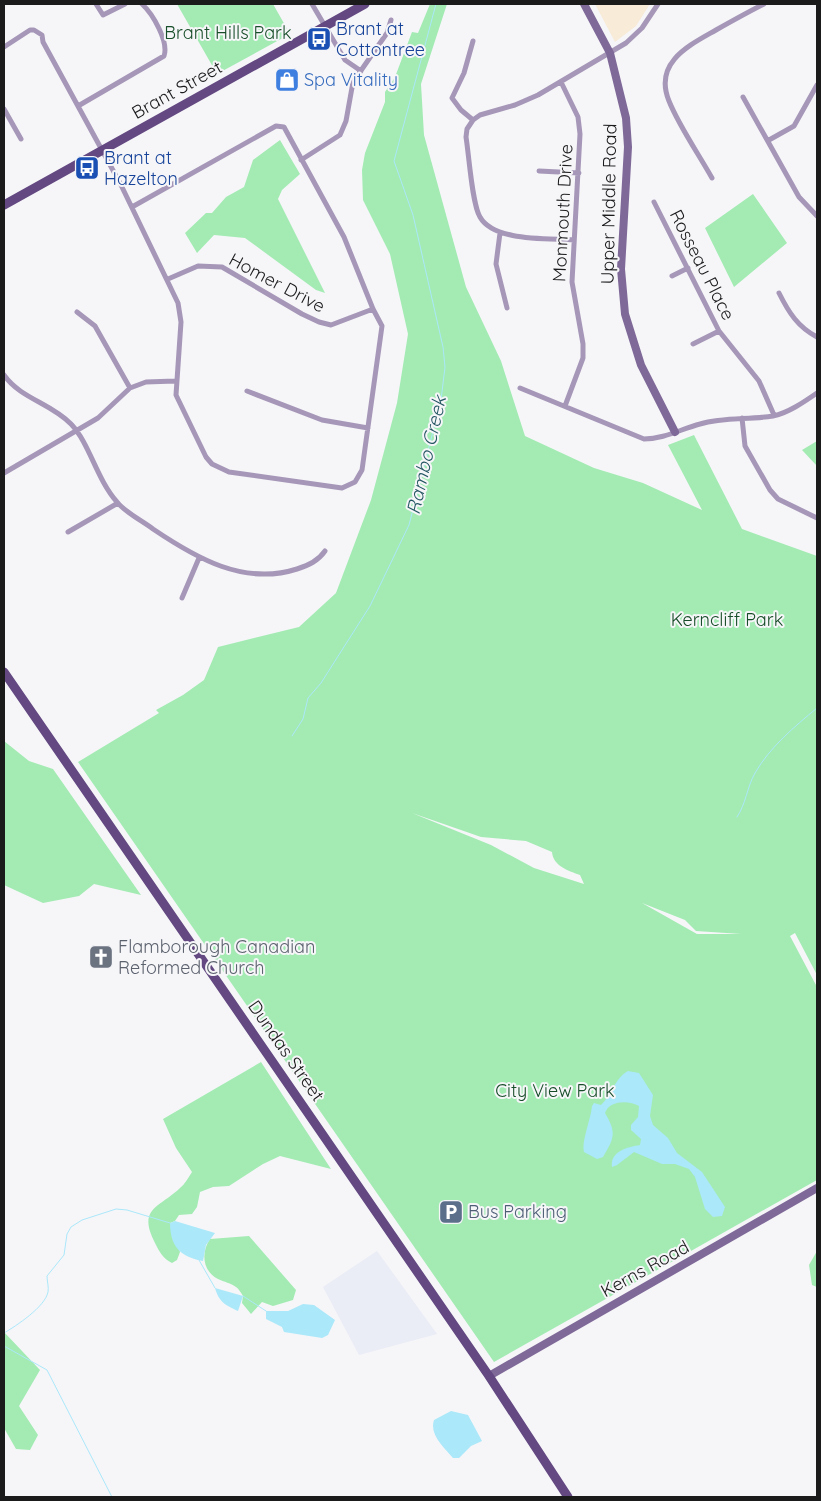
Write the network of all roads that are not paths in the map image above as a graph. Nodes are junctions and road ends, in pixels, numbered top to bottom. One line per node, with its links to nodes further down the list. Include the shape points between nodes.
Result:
1 (96, 4): 2 (street, via 103,15)
2 (124, 4)
3 (142, 4): 18 (street, via 165,44 164,56)
4 (312, 4): 10 (street)
5 (365, 4): 10 (main road, Brant Street)
6 (584, 4): 13 (street, Upper Middle Road)
7 (658, 4): 13 (street, via 635,36)
8 (764, 4): 27 (street, via 693,41 668,68 668,100)
9 (391, 20): 14 (street, via 387,33)
10 (325, 27): 14 (street, via 345,60); 23 (main road, Brant Street)
11 (473, 41): 20 (street, via 452,98)
12 (4, 47): 18 (street, via 30,30 39,32)
13 (610, 53): 15 (street); 55 (street, Upper Middle Road, via 623,98 628,136 621,250 623,303 641,365)
14 (361, 71): 24 (street, via 353,82 340,135)
15 (561, 82): 20 (street, via 530,99 480,114); 26 (street, Monmouth Drive, via 578,117)
16 (817, 85): 22 (street, via 794,126)
17 (743, 97): 22 (street)
18 (78, 106): 23 (street)
19 (4, 108): 21 (street)
20 (473, 120): 32 (street, via 466,137 476,205 479,217)
21 (21, 139)
22 (769, 140): 31 (street, via 799,197)
23 (102, 151): 29 (main road, Brant Street); 30 (street)
24 (300, 160): 30 (street, via 284,127 276,126); 39 (street, via 344,237)
25 (539, 171): 26 (street)
26 (579, 173): 33 (street, Monmouth Drive)
27 (712, 178)
28 (654, 202): 34 (street, Rosseau Place)
29 (4, 205)
30 (132, 207): 36 (street)
31 (817, 216)
32 (500, 233): 33 (street); 38 (street, via 496,264)
33 (574, 240): 50 (street, Monmouth Drive, via 572,282 583,358)
34 (688, 268): 35 (street); 41 (street, Rosseau Place)
35 (672, 276)
36 (168, 279): 39 (street, Homer Drive, via 198,266 222,267 302,314 331,324); 45 (street, via 178,303 181,322)
37 (779, 293): 42 (street, via 792,318)
38 (507, 308)
39 (373, 309): 53 (street, via 382,326 382,334)
40 (77, 312): 46 (street, via 95,326)
41 (719, 331): 43 (street); 51 (street, Rosseau Place, via 759,382)
42 (817, 338)
43 (693, 344)
44 (4, 375): 54 (street, via 20,392 59,414)
45 (175, 381): 46 (street, via 146,382); 53 (street, via 181,408 206,457 212,464 229,472 342,488 351,486 362,470)
46 (130, 388): 54 (street, via 109,411)
47 (520, 388): 50 (street)
48 (247, 392): 53 (street, via 322,420)
49 (817, 393): 51 (street)
50 (565, 406): 55 (street, via 644,439)
51 (774, 415): 52 (street)
52 (742, 418): 55 (street, via 700,423); 58 (street, via 745,446 770,490 778,499)
53 (368, 428)
54 (77, 432): 56 (street); 57 (street, via 104,486)
55 (675, 432)
56 (4, 473)
57 (118, 503): 59 (street); 61 (street)
58 (817, 518)
59 (68, 532)
60 (325, 551): 61 (street, via 310,564 271,574 240,572)
61 (199, 558): 62 (street)
62 (182, 598)
63 (4, 672): 65 (main road, Dundas Street)
64 (817, 1188): 65 (street, Kerns Road)
65 (488, 1376): 66 (main road, Dundas Street)
66 (568, 1497)

